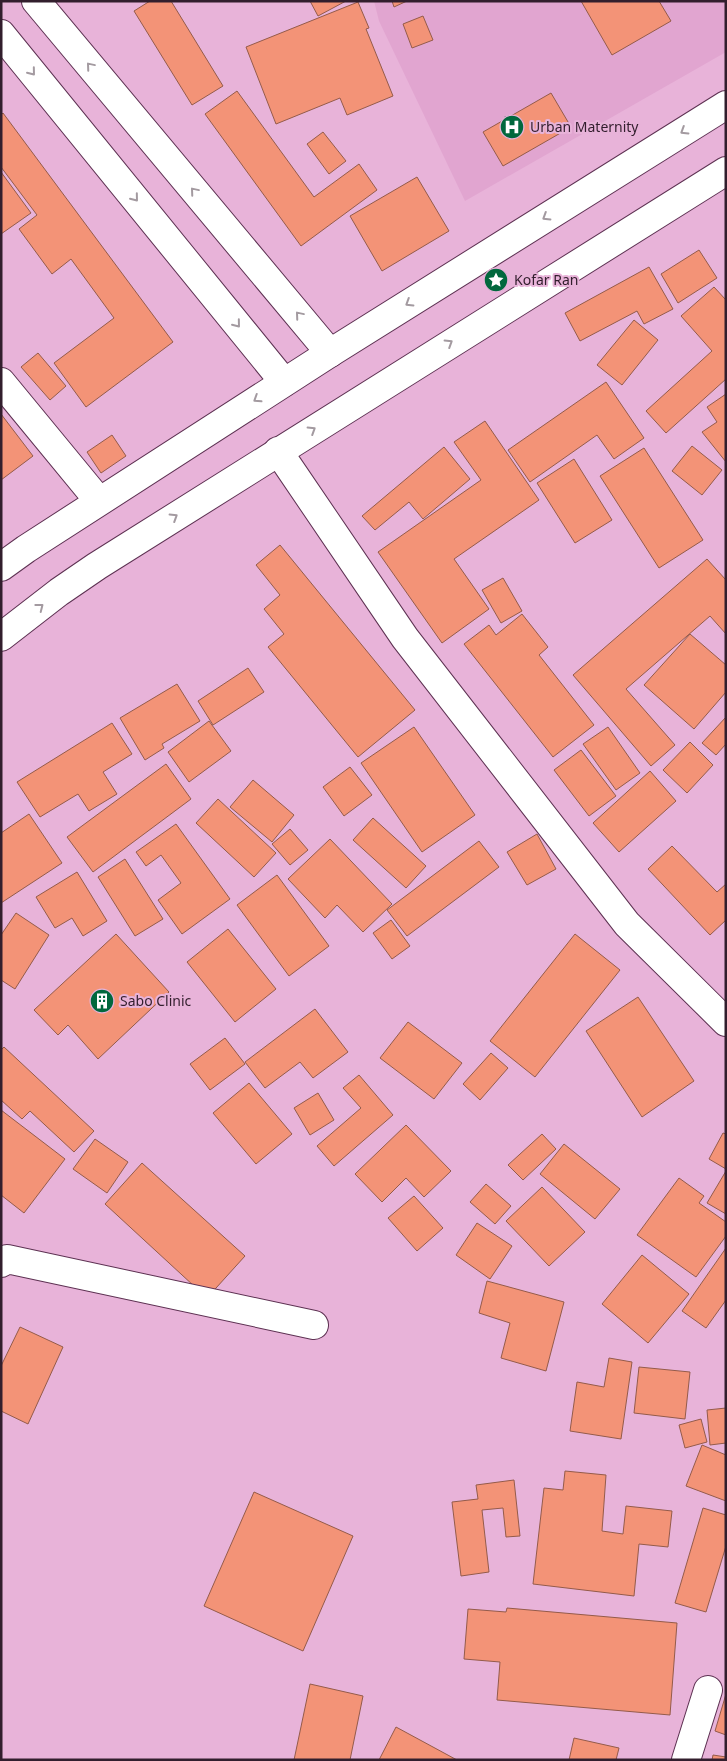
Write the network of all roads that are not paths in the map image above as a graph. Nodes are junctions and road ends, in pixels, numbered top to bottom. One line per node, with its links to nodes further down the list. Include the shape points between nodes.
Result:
1 (36, 1): 5 (street, one-way to 1)
2 (1, 34): 7 (street, one-way to 7)
3 (726, 105): 5 (street, one-way to 5)
4 (726, 171): 8 (street, one-way to 4)
5 (330, 353): 7 (street)
6 (1, 382): 9 (street)
7 (284, 382): 9 (street, one-way to 9)
8 (278, 451): 11 (street, one-way to 8, via 97,566); 12 (street, via 405,638 627,924)
9 (100, 501): 10 (street)
10 (1, 567)
11 (1, 637)
12 (726, 1022)
13 (1, 1263): 14 (street, via 8,1259)
14 (314, 1324)
15 (708, 1690): 16 (street)
16 (686, 1760)

